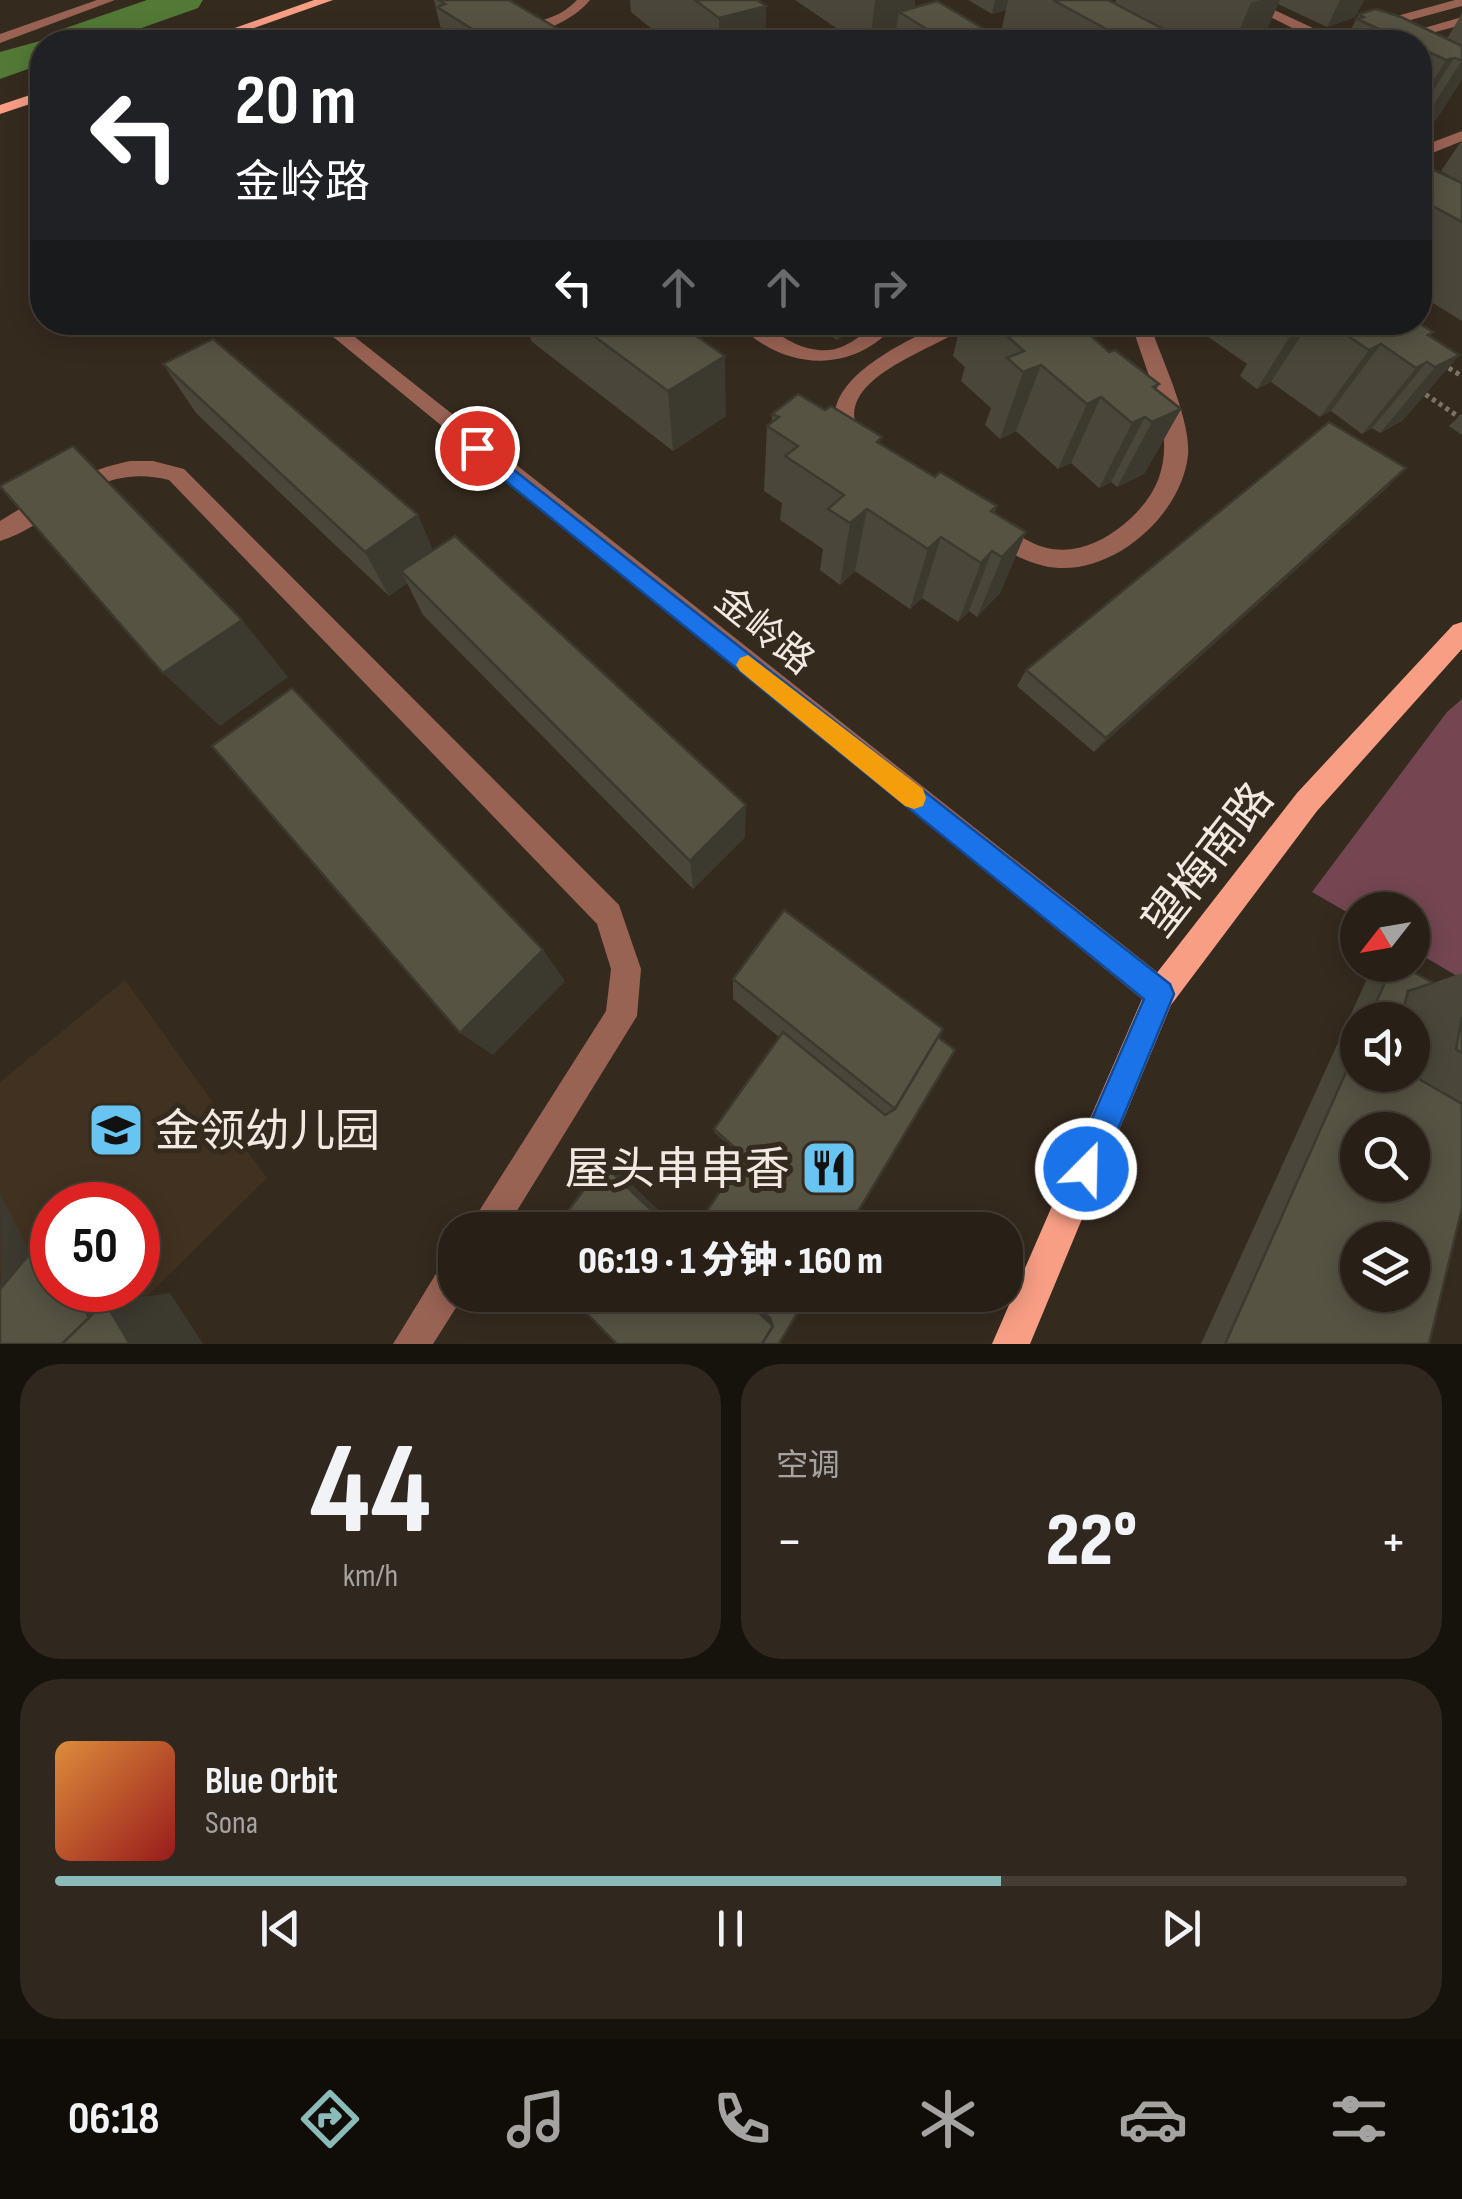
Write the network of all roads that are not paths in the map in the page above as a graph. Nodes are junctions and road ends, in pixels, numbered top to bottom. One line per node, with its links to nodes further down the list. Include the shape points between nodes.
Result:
1 (109, 0): 14 (street)
2 (327, 0): 9 (main road)
3 (584, 0): 10 (street, via 572,13)
4 (1243, 0): 11 (street)
5 (1406, 0): 7 (street)
6 (1462, 2): 7 (street)
7 (1426, 10): 12 (street)
8 (1462, 20): 13 (street)
9 (238, 30)
10 (520, 30)
11 (1301, 30)
12 (1359, 30)
13 (1428, 30)
14 (0, 39)
15 (30, 99): 16 (main road)
16 (0, 110)
17 (1462, 136): 18 (street)
18 (1432, 148)
19 (340, 335): 28 (street, 金岭路)
20 (764, 335): 21 (street, via 821,358 852,350)
21 (871, 335)
22 (941, 335): 24 (street, via 856,384 844,401 849,434)
23 (1144, 335): 25 (street, via 1178,452 1167,489 1148,518 1098,550 1067,559 1016,547)
24 (882, 461)
25 (966, 515)
26 (0, 532): 29 (street, via 115,469 150,464 176,474 609,914 626,969 621,1016)
27 (1462, 632): 28 (main road, 望梅南路, via 1307,802)
28 (1160, 994): 32 (main road, 望梅南路)
29 (496, 1212)
30 (438, 1303): 31 (street)
31 (412, 1344)
32 (1011, 1344)

